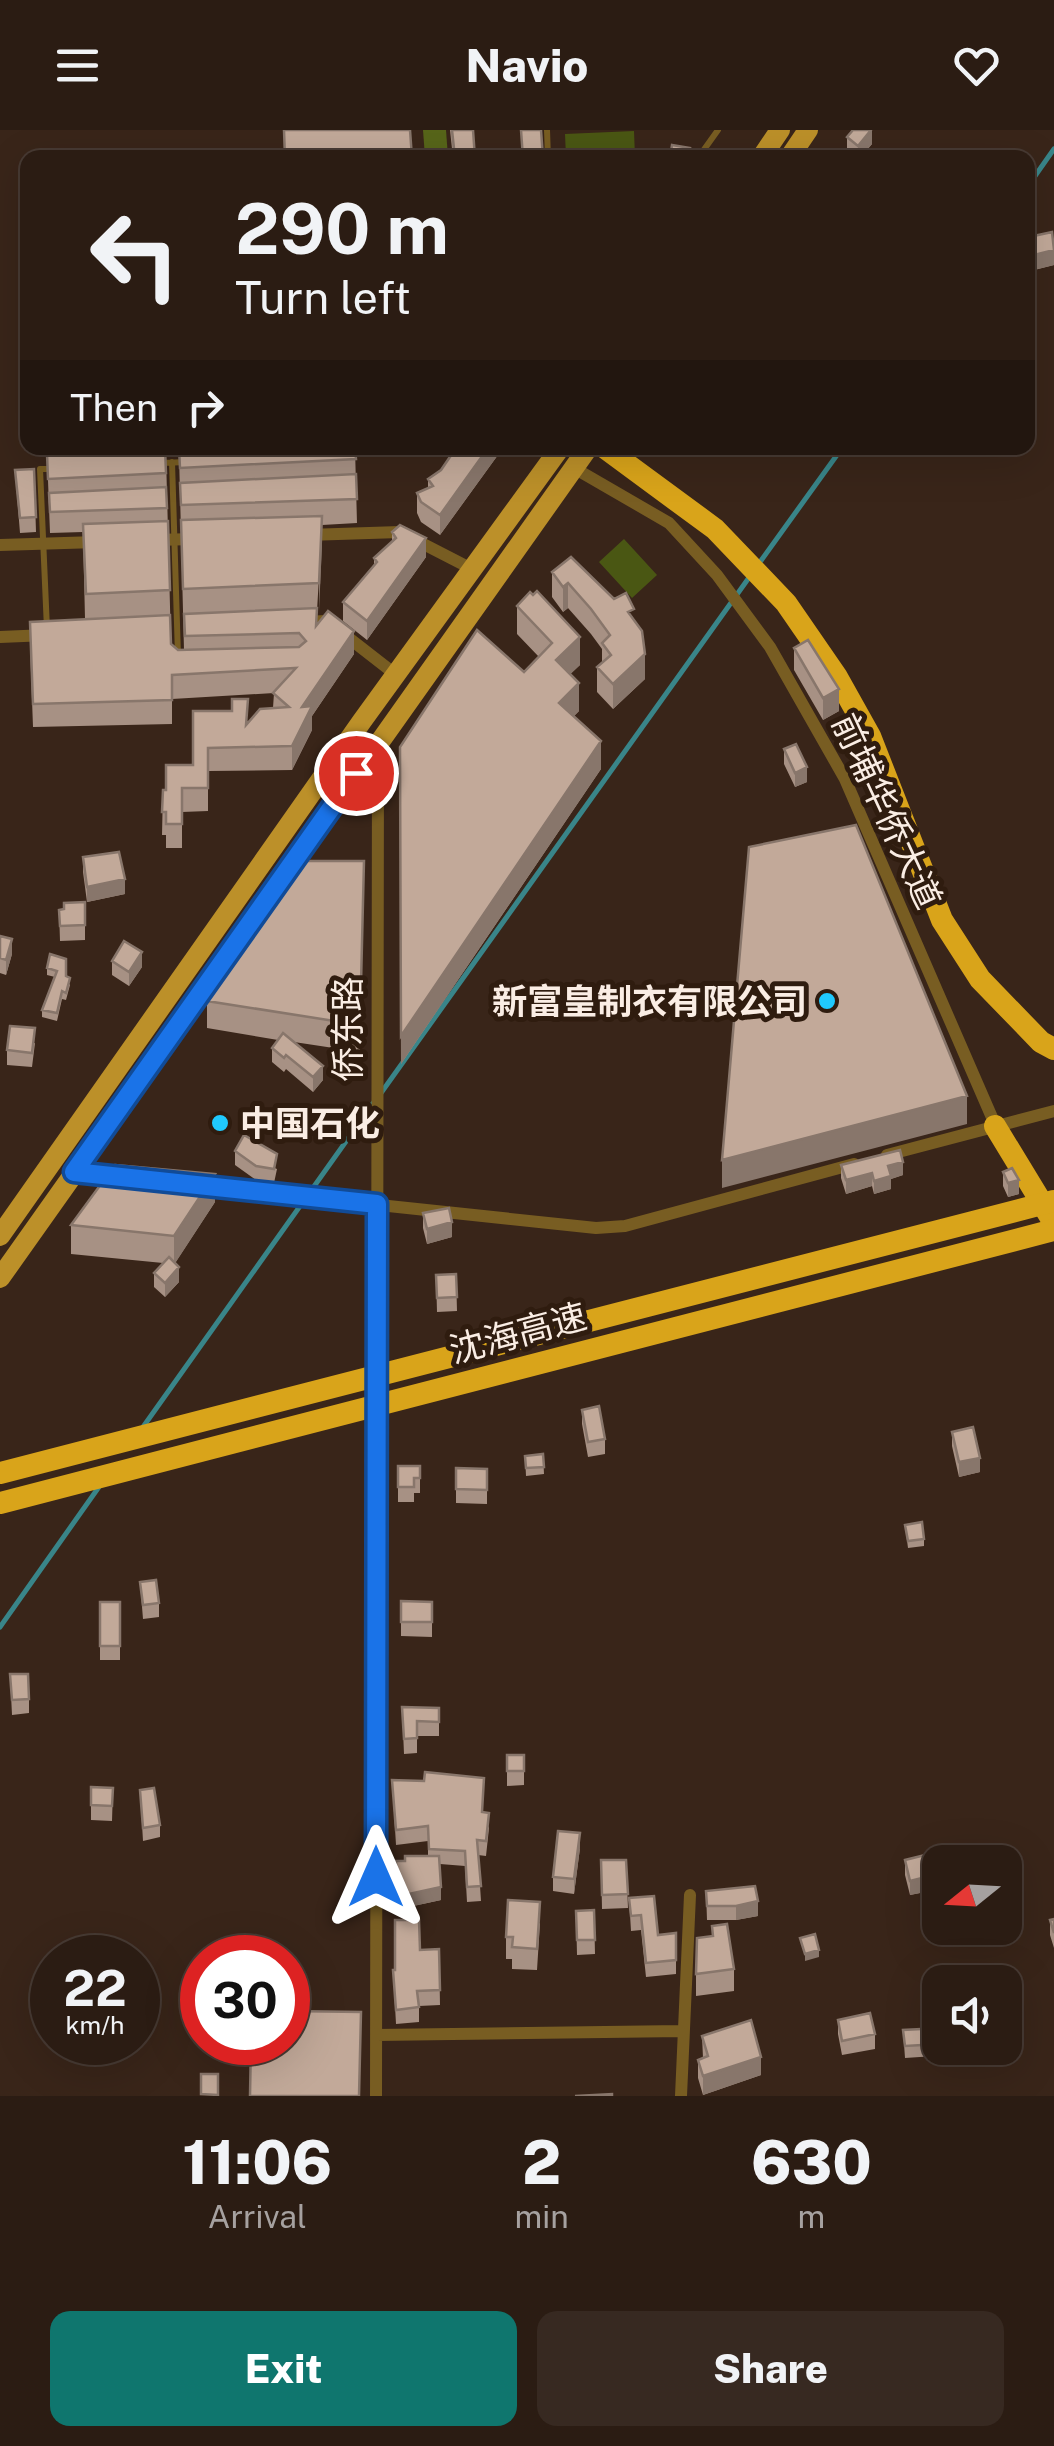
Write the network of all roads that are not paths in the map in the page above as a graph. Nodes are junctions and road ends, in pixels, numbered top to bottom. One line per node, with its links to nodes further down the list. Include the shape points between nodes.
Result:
1 (555, 455): 21 (main road)
2 (583, 455): 8 (main road)
3 (613, 455): 32 (highway, via 714,530 786,603 870,736 942,920 980,979)
4 (172, 462): 5 (lane); 6 (lane); 10 (lane)
5 (190, 462)
6 (153, 463)
7 (58, 468): 13 (lane, via 40,469)
8 (574, 468): 31 (main road); 34 (street, 前埔华侨大道, via 669,523 770,647 845,780)
9 (191, 500): 10 (lane)
10 (173, 501): 11 (lane); 16 (lane)
11 (154, 502)
12 (60, 507): 13 (lane)
13 (41, 508): 19 (lane)
14 (287, 536): 21 (street, via 400,532)
15 (212, 538): 16 (street)
16 (174, 539): 17 (street); 23 (lane)
17 (136, 540)
18 (118, 541): 19 (street)
19 (43, 543): 20 (street); 27 (lane)
20 (0, 545)
21 (472, 570): 30 (main road)
22 (290, 623): 30 (street, via 327,621)
23 (177, 628): 24 (street); 25 (street); 29 (lane)
24 (196, 628)
25 (158, 630)
26 (66, 634): 27 (street)
27 (47, 635): 28 (street)
28 (0, 638)
29 (178, 667)
30 (395, 674): 41 (main road)
31 (378, 742): 35 (main road); 39 (street, 侨东路)
32 (1054, 1049)
33 (1054, 1111): 34 (street)
34 (996, 1126): 39 (street, via 624,1226); 40 (highway); 42 (street, 前埔华侨大道)
35 (74, 1172): 36 (street); 43 (main road)
36 (130, 1178)
37 (187, 1184): 39 (street)
38 (1054, 1201): 44 (highway, 沈海高速, bridge)
39 (377, 1204): 48 (street, 侨东路)
40 (1054, 1226): 45 (highway, 沈海高速, bridge)
41 (0, 1236)
42 (1054, 1248)
43 (0, 1278)
44 (0, 1473)
45 (0, 1503)
46 (690, 1895): 47 (street)
47 (682, 2031): 48 (street); 50 (street)
48 (376, 2036): 49 (street, 侨东路)
49 (376, 2096)
50 (681, 2096)

